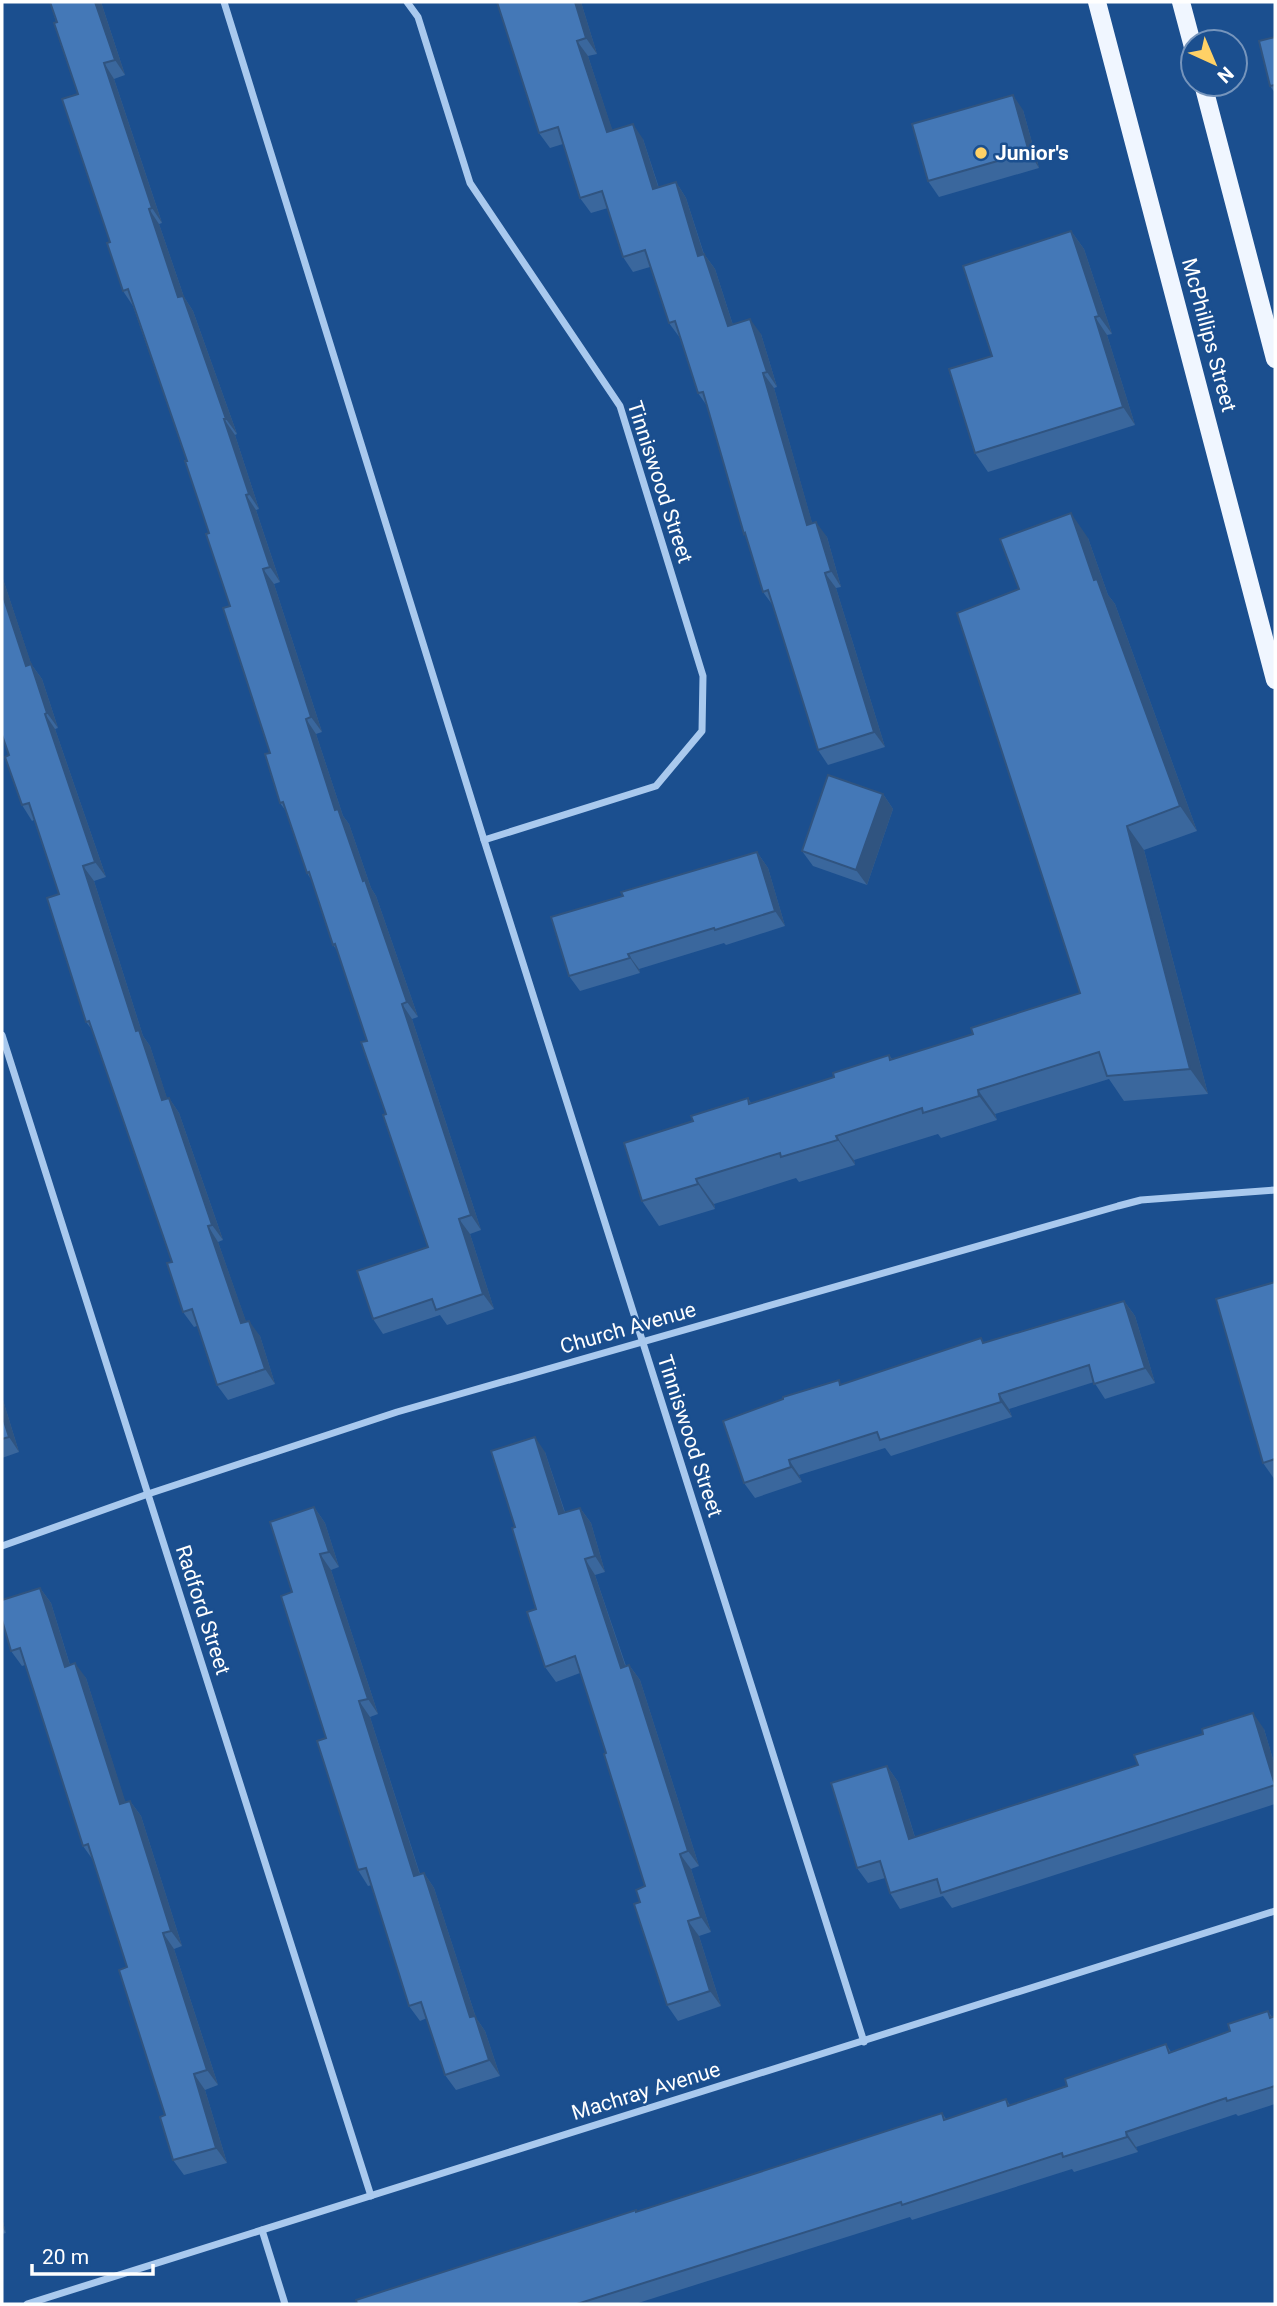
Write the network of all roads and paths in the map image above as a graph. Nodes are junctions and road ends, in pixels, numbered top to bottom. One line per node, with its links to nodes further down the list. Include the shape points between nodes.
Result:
1 (224, 2): 9 (street, Tinniswood Street)
2 (407, 2): 9 (street, Tinniswood Street, via 418,17 470,183 620,406 703,676 702,731 656,786)
3 (1097, 2): 8 (main road, McPhillips Street)
4 (1181, 2): 5 (main road)
5 (1188, 28)
6 (1207, 98): 7 (main road)
7 (1275, 359)
8 (1275, 680)
9 (484, 840): 12 (street, Tinniswood Street)
10 (2, 1035): 13 (street, Radford Street)
11 (1275, 1190): 12 (street, Church Avenue, via 1141,1200)
12 (642, 1342): 13 (street, Church Avenue, via 397,1412); 16 (street, Tinniswood Street)
13 (148, 1494): 14 (street, Church Avenue); 17 (street, Radford Street)
14 (2, 1546)
15 (1275, 1911): 16 (street, Machray Avenue)
16 (864, 2042): 17 (street, Machray Avenue)
17 (371, 2196): 18 (street, Machray Avenue)
18 (262, 2230): 19 (street, Machray Avenue); 20 (street)
19 (27, 2304)
20 (285, 2304)

